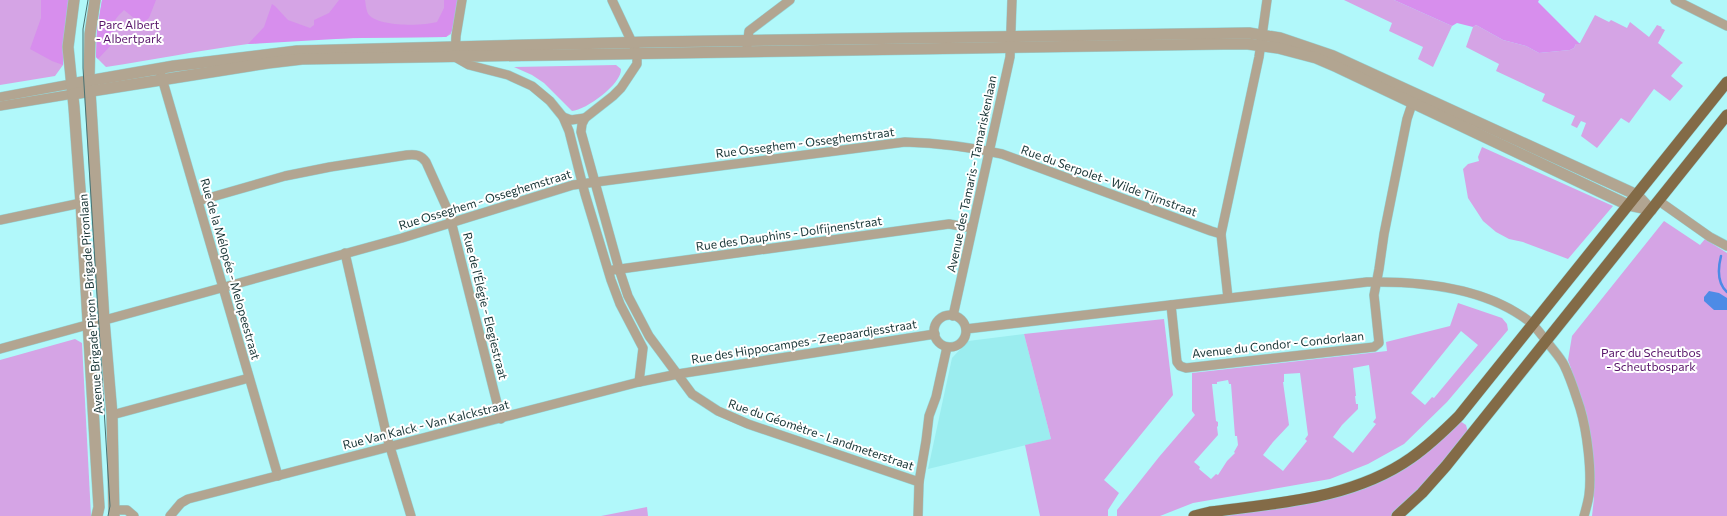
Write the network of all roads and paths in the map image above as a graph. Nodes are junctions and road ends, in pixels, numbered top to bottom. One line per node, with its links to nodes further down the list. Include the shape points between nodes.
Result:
1 (74, 0): 19 (street, Avenue Brigade Piron - Brigade Pironlaan, via 68,47)
2 (95, 0): 18 (street, Avenue Brigade Piron - Brigade Pironlaan, via 90,34)
3 (462, 0): 14 (street)
4 (612, 0): 12 (street)
5 (790, 0): 13 (street, via 749,31)
6 (1012, 0): 11 (street, Avenue des Tamaris - Tamariskenlaan)
7 (1266, 0): 10 (street)
8 (1676, 0): 9 (street)
9 (1727, 26)
10 (1260, 40): 11 (street, via 1236,33); 21 (street, via 1287,40 1333,56); 39 (street, via 1259,57)
11 (1011, 41): 13 (street); 27 (street, Avenue des Tamaris - Tamariskenlaan, via 1010,57)
12 (631, 43): 13 (street); 14 (street); 15 (street)
13 (747, 46): 15 (street)
14 (455, 52): 15 (street); 16 (street, via 349,54); 24 (street, via 469,65 508,75 532,86 550,101)
15 (637, 53): 25 (street, via 637,64 621,88)
16 (161, 74): 18 (street); 31 (street, Rue de la Mélopée - Melopeestraat)
17 (1727, 82): 30 (main road)
18 (90, 86): 19 (street); 49 (street, Avenue Brigade Piron - Brigade Pironlaan)
19 (72, 89): 20 (street); 22 (street); 33 (street, Avenue Brigade Piron - Brigade Pironlaan)
20 (0, 97)
21 (1414, 98): 26 (street); 44 (street, via 1407,119)
22 (0, 106)
23 (1727, 115): 32 (main road)
24 (563, 117): 25 (street, via 571,120); 29 (street, via 570,131)
25 (585, 118): 28 (street, Rue du Géomètre - Landmeterstraat, via 581,132)
26 (1499, 138): 30 (street); 34 (street)
27 (989, 152): 28 (street, Rue Osseghem - Osseghemstraat, via 931,143 905,142); 38 (street, Avenue des Tamaris - Tamariskenlaan); 39 (street, Rue du Serpolet - Wilde Tijmstraat, via 1002,154)
28 (594, 182): 29 (street, Rue Osseghem - Osseghemstraat); 42 (street, Rue du Géomètre - Landmeterstraat)
29 (583, 184): 37 (street, Rue Osseghem - Osseghemstraat); 43 (street)
30 (1636, 195): 34 (main road); 35 (street)
31 (198, 201): 37 (street, Rue de l'Élégie - Elegiestraat, via 285,176 415,154 426,162); 45 (street, Rue de la Mélopée - Melopeestraat)
32 (1659, 201): 35 (main road); 40 (street)
33 (81, 203): 36 (street); 50 (street, Avenue Brigade Piron - Brigade Pironlaan)
34 (1628, 205): 35 (street); 51 (main road)
35 (1651, 210): 54 (main road)
36 (0, 220)
37 (452, 223): 41 (street, Rue Osseghem - Osseghemstraat); 61 (street, Rue de l'Élégie - Elegiestraat)
38 (972, 228): 42 (street, Rue des Dauphins - Dolfijnenstraat, via 949,224); 48 (street, Avenue des Tamaris - Tamariskenlaan)
39 (1221, 234): 46 (street)
40 (1727, 246)
41 (345, 253): 45 (street, Rue Osseghem - Osseghemstraat); 62 (street)
42 (619, 269): 43 (street, Rue des Dauphins - Dolfijnenstraat); 57 (street, Rue du Géomètre - Landmeterstraat, via 636,315)
43 (608, 271): 59 (street, via 620,304 643,348)
44 (1377, 282): 46 (street); 47 (street, Avenue du Condor - Condorlaan, via 1374,295 1380,343 1374,346 1207,366 1186,368 1177,362); 51 (street, via 1416,284 1476,295 1503,306)
45 (224, 288): 49 (street, Rue Osseghem - Osseghemstraat); 58 (street, Rue de la Mélopée - Melopeestraat)
46 (1228, 298): 47 (street)
47 (1170, 305): 52 (street)
48 (953, 316): 52 (street, via 962,320); 53 (street, via 941,318 935,328)
49 (104, 320): 50 (street, Rue Osseghem - Osseghemstraat); 60 (street, Avenue Brigade Piron - Brigade Pironlaan)
50 (88, 325): 56 (street, Rue Osseghem - Osseghemstraat); 66 (street, Avenue Brigade Piron - Brigade Pironlaan, via 99,507)
51 (1533, 325): 54 (street); 71 (main road, via 1459,416 1410,459 1353,486 1318,497)
52 (966, 329): 55 (street, via 963,341 959,345)
53 (935, 334): 55 (street, via 939,342); 57 (street, Rue des Hippocampes - Zeepaardjesstraat)
54 (1546, 341): 72 (main road, via 1446,466); 73 (street, via 1564,364 1584,425 1589,494)
55 (947, 347): 64 (street, via 929,416)
56 (0, 349)
57 (678, 374): 59 (street, Rue Van Kalck - Van Kalckstraat); 64 (street, Rue du Géomètre - Landmeterstraat, via 692,394 728,416)
58 (249, 378): 60 (street); 63 (street, Rue de la Mélopée - Melopeestraat)
59 (639, 382): 61 (street, Rue Van Kalck - Van Kalckstraat)
60 (112, 415): 65 (street, Avenue Brigade Piron - Brigade Pironlaan)
61 (501, 418): 62 (street, Rue Van Kalck - Van Kalckstraat)
62 (390, 447): 63 (street, Rue Van Kalck - Van Kalckstraat); 69 (street)
63 (278, 476): 68 (street, Rue Van Kalck - Van Kalckstraat, via 188,499)
64 (919, 482): 70 (street)
65 (115, 513): 67 (street, via 127,510)
66 (97, 516)
67 (134, 516)
68 (170, 516)
69 (411, 516)
70 (918, 516)
71 (1194, 516)
72 (1398, 516)
73 (1584, 516)

